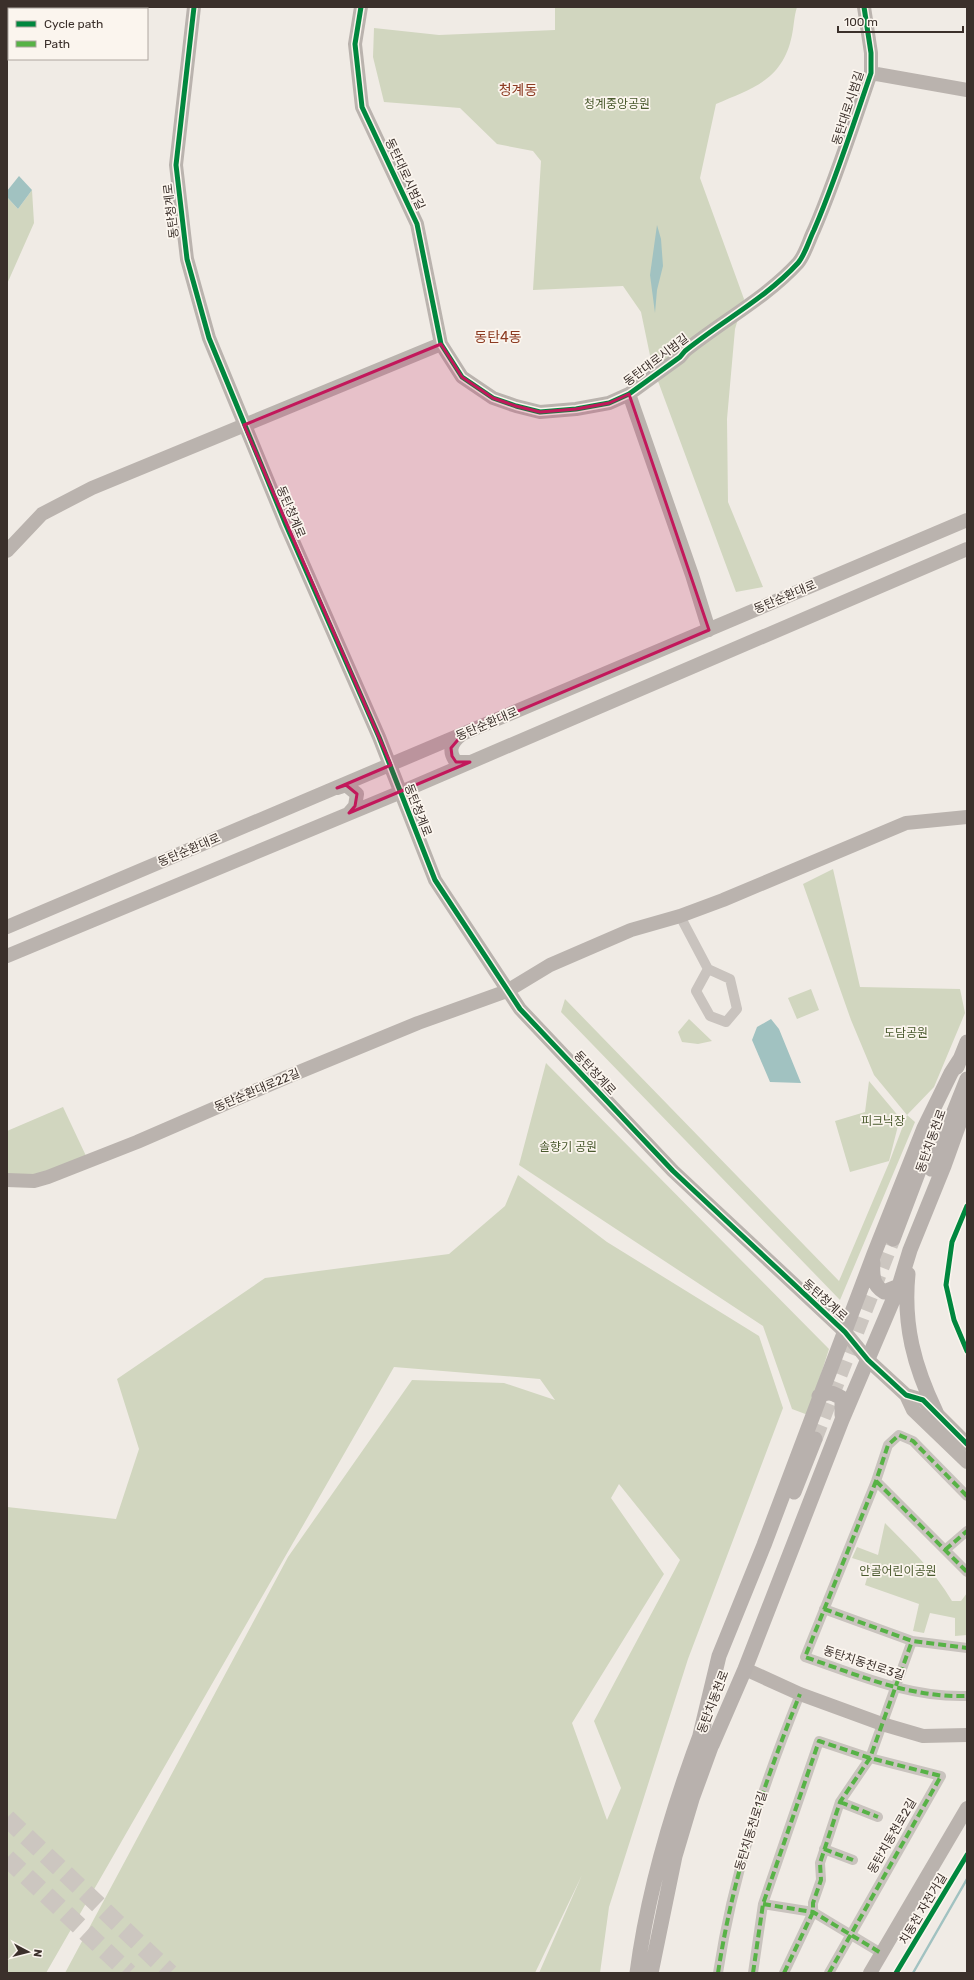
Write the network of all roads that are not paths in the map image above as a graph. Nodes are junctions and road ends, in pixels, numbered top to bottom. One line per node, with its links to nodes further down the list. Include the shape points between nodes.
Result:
1 (194, 7): 8 (street, 동탄청계로, via 176,165 186,259 209,338)
2 (361, 7): 6 (street, 동탄대로시범길, via 355,44 362,107 417,224)
3 (864, 7): 4 (street, 동탄대로시범길, via 871,53)
4 (871, 72): 5 (street); 7 (street, 동탄대로시범길, via 828,198 800,262 756,300 728,318)
5 (967, 90)
6 (441, 344): 7 (street, 동탄대로시범길, via 462,377 493,398 516,406 540,412 576,409 609,403); 8 (street)
7 (629, 394): 12 (street, 동탄대로시범길)
8 (244, 425): 11 (street, via 92,488 42,514); 15 (street, 동탄청계로)
9 (967, 520): 12 (street, 동탄순환대로)
10 (967, 549): 14 (street)
11 (7, 551)
12 (709, 630): 13 (street, 동탄순환대로)
13 (462, 735): 14 (street, via 455,740 451,748 452,756 456,762); 15 (street, 동탄순환대로)
14 (470, 762): 17 (street)
15 (391, 765): 16 (street, 동탄순환대로); 17 (street, 동탄청계로)
16 (337, 788): 18 (street, via 346,785 357,794 355,806); 21 (street, 동탄순환대로)
17 (401, 792): 18 (street); 24 (street, 동탄청계로, via 435,880)
18 (349, 813): 22 (street)
19 (967, 816): 20 (street, 동탄순환대로22길, via 906,823)
20 (680, 916): 23 (street); 24 (street, 동탄순환대로22길, via 631,930 550,965)
21 (7, 927)
22 (7, 956)
23 (708, 969): 23 (street, via 696,991 710,1016 726,1022 737,1009 730,979)
24 (507, 991): 29 (street, 동탄순환대로22길, via 418,1023 48,1177 34,1181); 33 (street, 동탄청계로, via 520,1009 673,1171)
25 (967, 1042): 26 (main road, 동탄치동천로)
26 (960, 1059): 30 (main road, 동탄치동천로); 31 (main road, via 924,1128)
27 (967, 1079): 30 (main road, 동탄치동천로)
28 (967, 1102): 30 (main road, via 944,1166)
29 (7, 1180)
30 (902, 1244): 32 (main road); 37 (main road, via 910,1341 922,1383)
31 (874, 1254): 32 (main road, via 872,1272 877,1288 884,1292); 33 (main road)
32 (899, 1286): 34 (main road)
33 (845, 1332): 34 (street, 동탄청계로); 36 (main road)
34 (868, 1360): 35 (street, 동탄청계로); 38 (main road)
35 (906, 1394): 37 (street, 동탄청계로, via 923,1400); 40 (street, 동탄청계로, via 913,1410)
36 (819, 1396): 38 (main road, via 833,1392 842,1398); 54 (main road, via 764,1545 719,1656)
37 (936, 1412): 39 (street, 동탄청계로)
38 (842, 1420): 49 (main road)
39 (967, 1444)
40 (967, 1462)
41 (876, 1481): 42 (street, 동탄치동천로3길, via 888,1445 899,1435 913,1441); 44 (street); 46 (street, 동탄치동천로3길)
42 (967, 1496)
43 (967, 1531): 44 (street)
44 (945, 1550): 45 (street)
45 (967, 1572)
46 (824, 1610): 47 (street); 50 (street, 동탄치동천로3길, via 805,1657)
47 (912, 1641): 48 (street); 50 (street)
48 (967, 1648)
49 (745, 1669): 51 (street); 56 (main road)
50 (895, 1688): 52 (street, 동탄치동천로3길, via 918,1693); 53 (street)
51 (800, 1694): 53 (street); 69 (street, 동탄치동천로1길, via 754,1814 725,1923)
52 (967, 1696)
53 (882, 1724): 55 (street, via 923,1736); 57 (street)
54 (700, 1735): 56 (main road, 동탄치동천로, via 819,1441 734,1674); 67 (main road, 동탄치동천로, via 659,1858)
55 (965, 1736)
56 (712, 1745): 68 (main road, 동탄치동천로, via 675,1856)
57 (870, 1758): 58 (street); 63 (street, 동탄치동천로2길, via 819,1741); 65 (street, 동탄치동천로2길, via 941,1776)
58 (840, 1802): 60 (street); 61 (street)
59 (967, 1808): 66 (street)
60 (878, 1817)
61 (824, 1849): 62 (street); 64 (street, via 820,1863 821,1880 813,1903)
62 (853, 1860)
63 (763, 1904): 64 (street); 70 (street, 동탄치동천로2길)
64 (813, 1912): 65 (street); 71 (street)
65 (851, 1935): 66 (street); 72 (street, 동탄치동천로2길)
66 (881, 1953): 73 (street)
67 (637, 1973)
68 (651, 1973)
69 (718, 1973)
70 (753, 1973)
71 (784, 1973)
72 (829, 1973)
73 (870, 1973)

